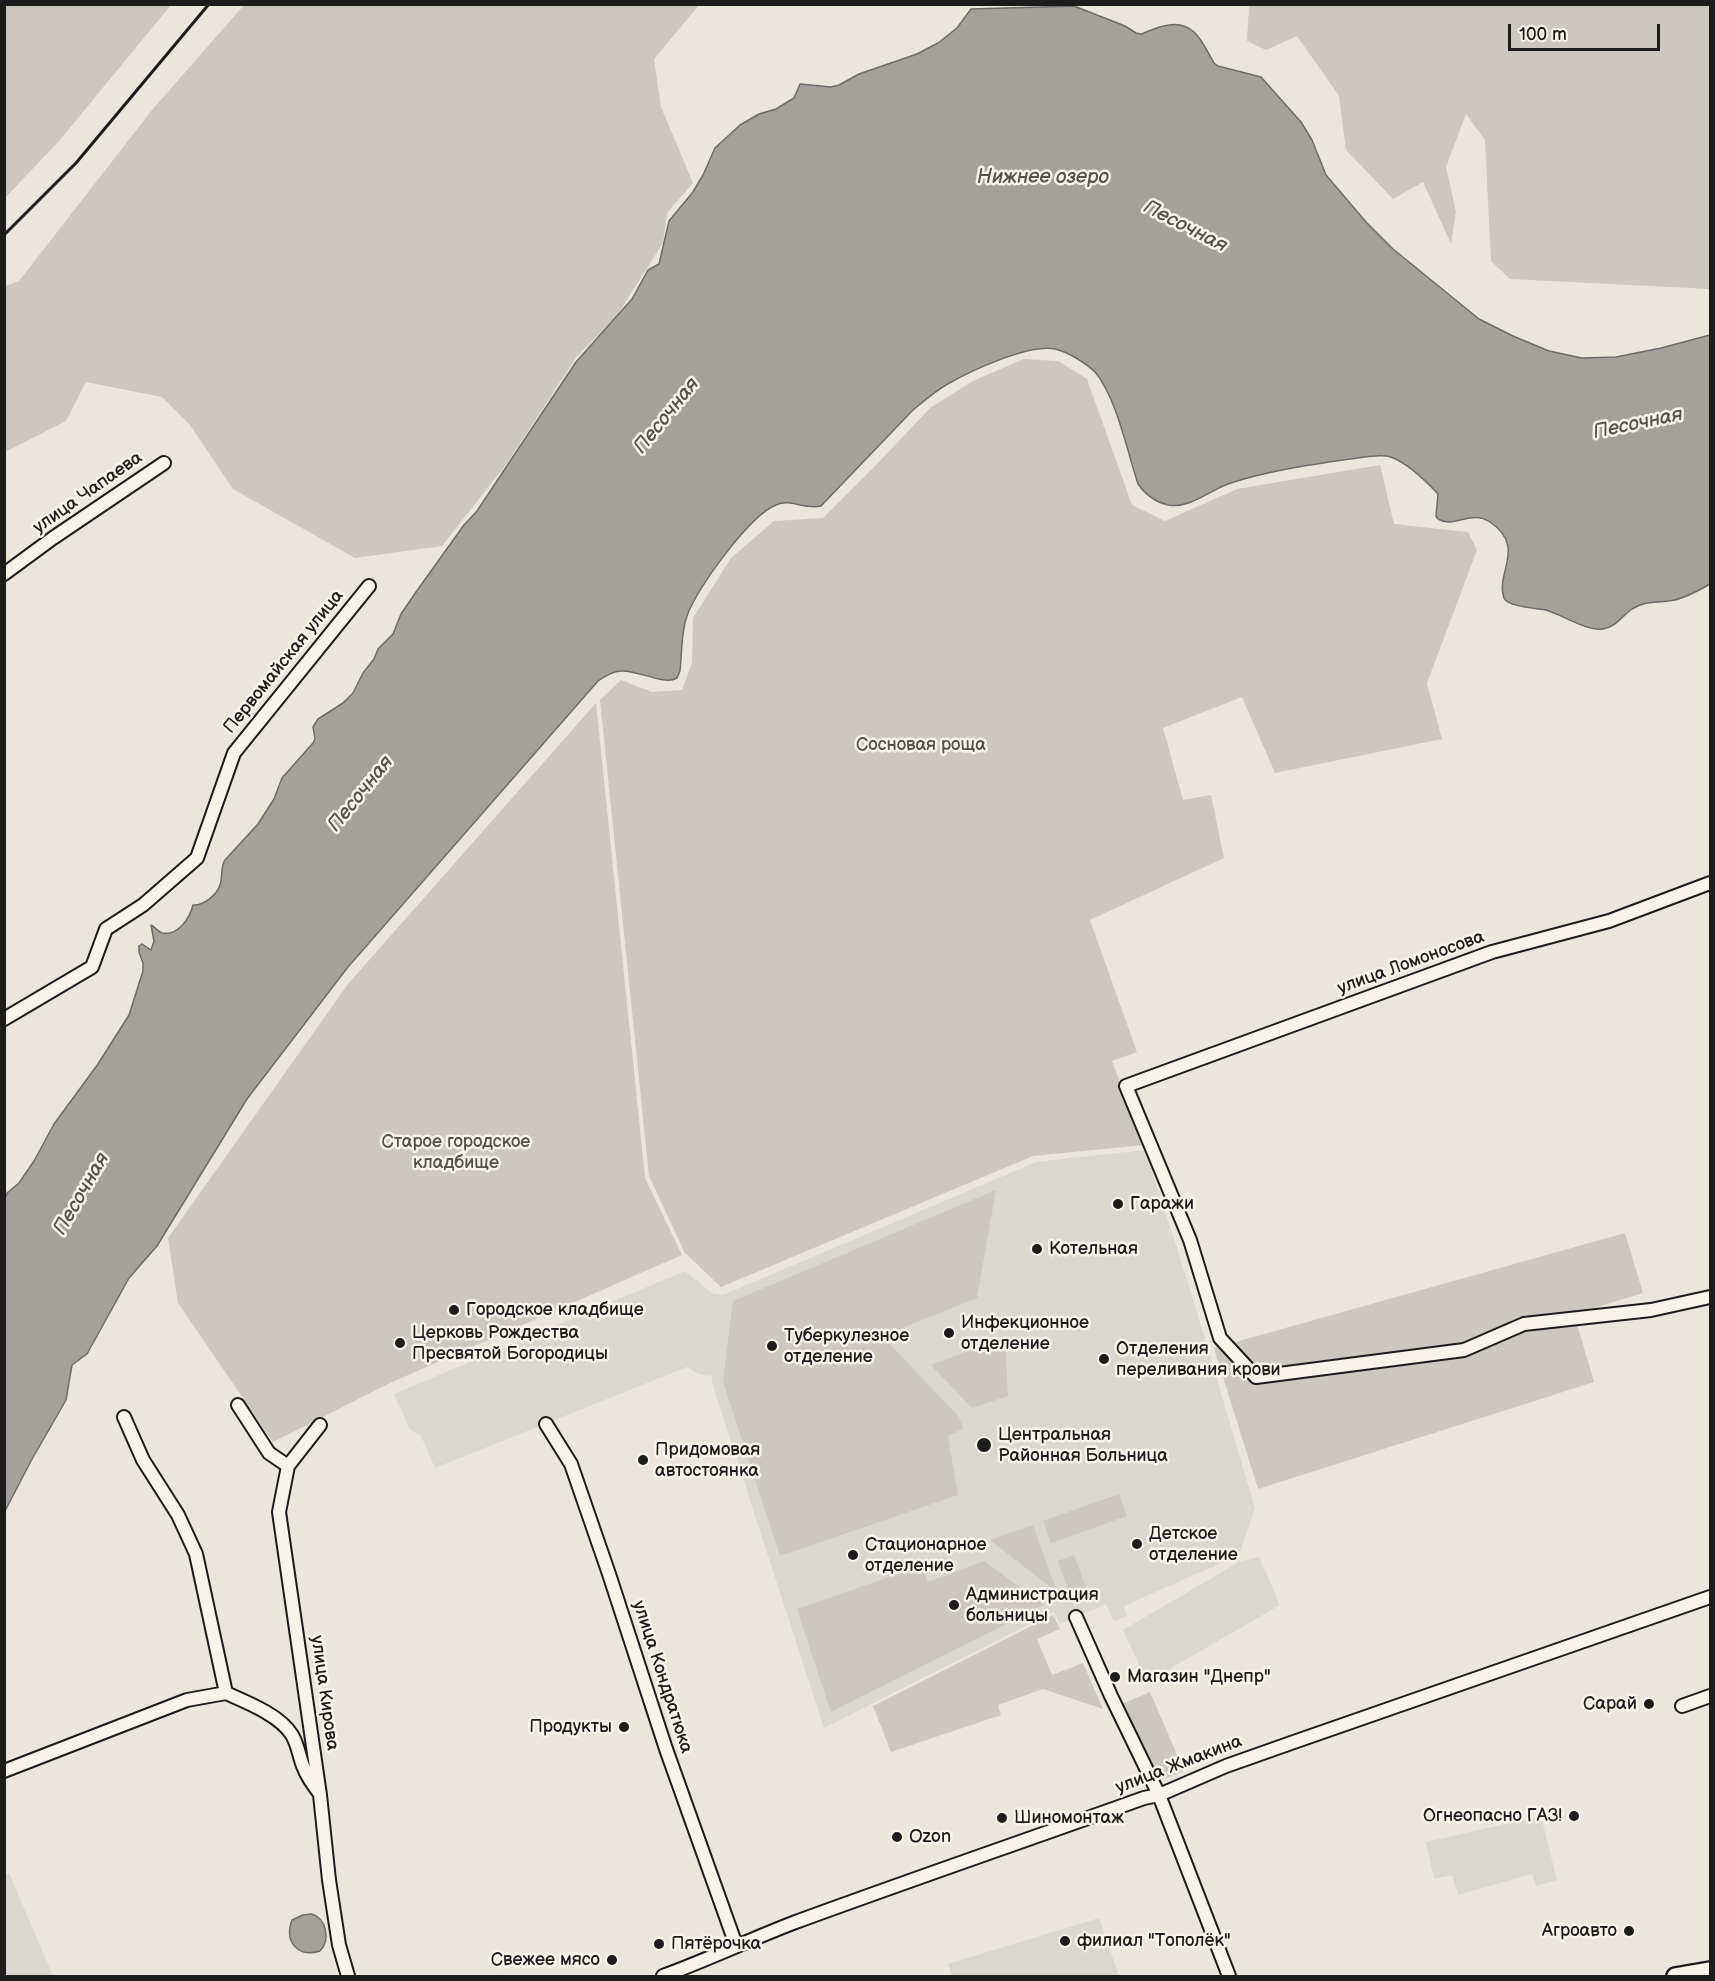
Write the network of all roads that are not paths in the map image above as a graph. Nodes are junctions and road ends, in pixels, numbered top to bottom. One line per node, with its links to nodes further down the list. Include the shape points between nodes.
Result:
1 (164, 463): 2 (street, улица Чапаева)
2 (4, 574)
3 (369, 586): 5 (street, Первомайская улица, via 234,753 198,858 143,905 106,929 92,967)
4 (1710, 883): 6 (street, улица Ломоносова, via 1609,921 1492,952 1126,1086 1190,1240 1220,1338 1256,1377 1464,1350 1524,1324 1651,1310)
5 (4, 1019)
6 (1710, 1297)
7 (238, 1405): 11 (street, via 269,1453)
8 (124, 1417): 14 (street, via 143,1460 178,1515 196,1554)
9 (546, 1424): 20 (street, улица Кондратюка, via 571,1464)
10 (320, 1425): 11 (street, улица Кирова)
11 (288, 1466): 18 (street, улица Кирова, via 279,1512)
12 (1710, 1597): 19 (street, улица Жмакина, via 1233,1764)
13 (1076, 1617): 19 (street)
14 (226, 1693): 17 (street, via 187,1700); 18 (street, via 252,1704 291,1733 310,1782)
15 (1710, 1696): 16 (street)
16 (1682, 1706)
17 (4, 1771)
18 (320, 1795): 22 (street, улица Кирова, via 328,1880)
19 (1159, 1795): 20 (street, улица Жмакина); 24 (street)
20 (736, 1945): 23 (street, улица Жмакина)
21 (1710, 1970): 25 (main road)
22 (348, 1977)
23 (663, 1977)
24 (1229, 1977)
25 (1675, 1977)

